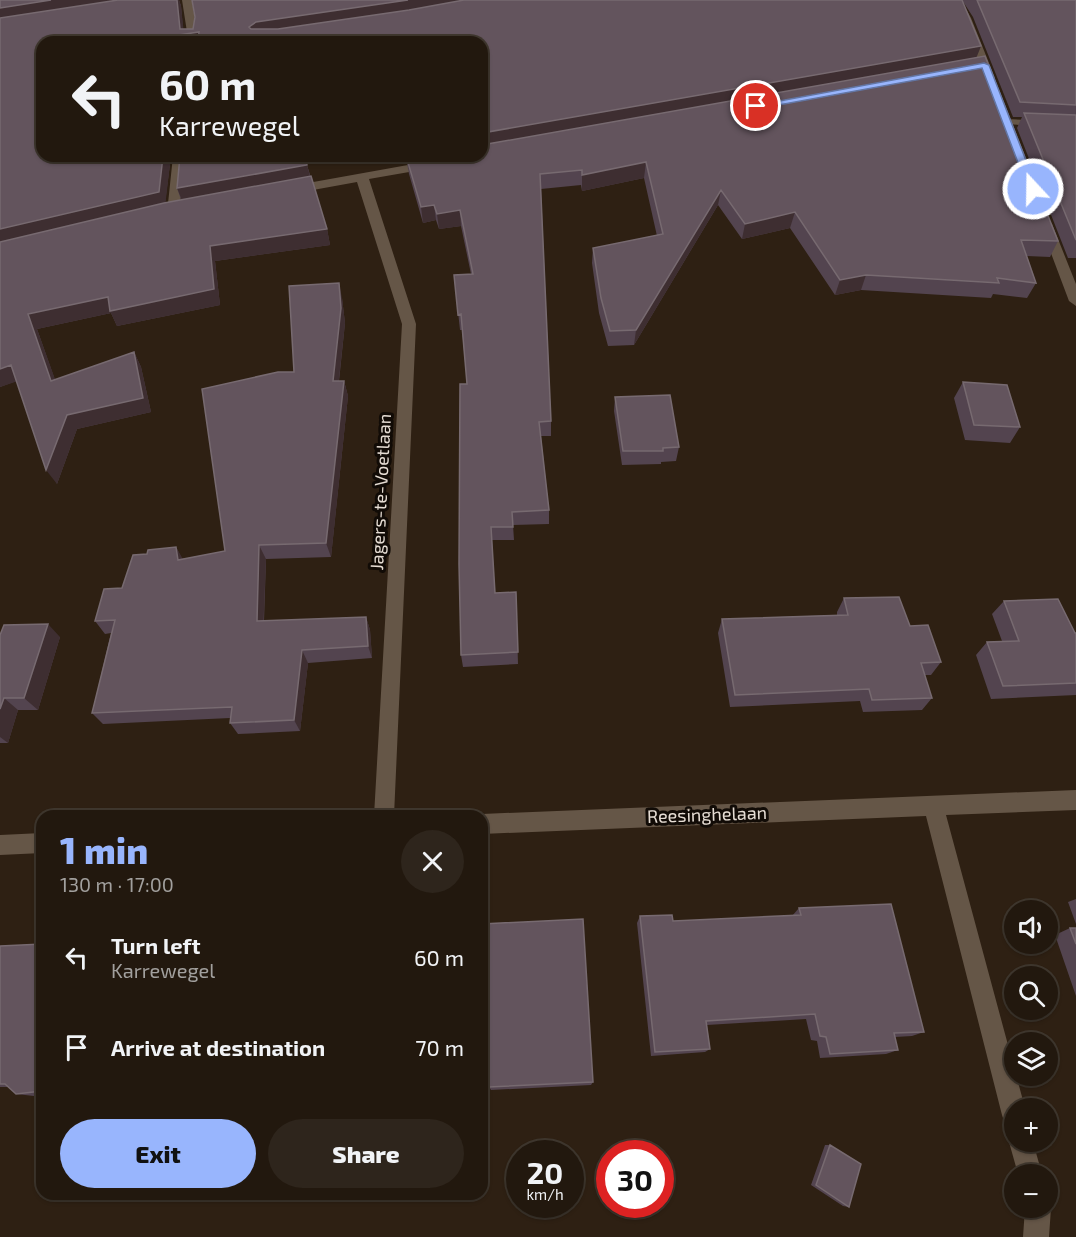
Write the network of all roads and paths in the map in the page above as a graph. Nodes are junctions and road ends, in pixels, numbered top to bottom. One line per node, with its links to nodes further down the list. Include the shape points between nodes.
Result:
1 (182, 0): 3 (street)
2 (956, 0): 4 (street, via 966,18 979,66)
3 (192, 36)
4 (996, 94)
5 (1007, 123): 6 (street)
6 (1076, 125)
7 (178, 162): 12 (street)
8 (445, 162): 9 (street)
9 (362, 177): 10 (street); 16 (street, Jagers-te-Voetlaan, via 409,324)
10 (273, 194)
11 (1041, 212): 13 (street)
12 (173, 213)
13 (1076, 301)
14 (1076, 800): 15 (street, Reesinghelaan)
15 (933, 806): 17 (street, Reesinghelaan); 20 (street)
16 (384, 810)
17 (488, 824)
18 (36, 843): 19 (street)
19 (0, 845)
20 (1010, 1098)
21 (1037, 1218): 22 (street)
22 (1036, 1237)

